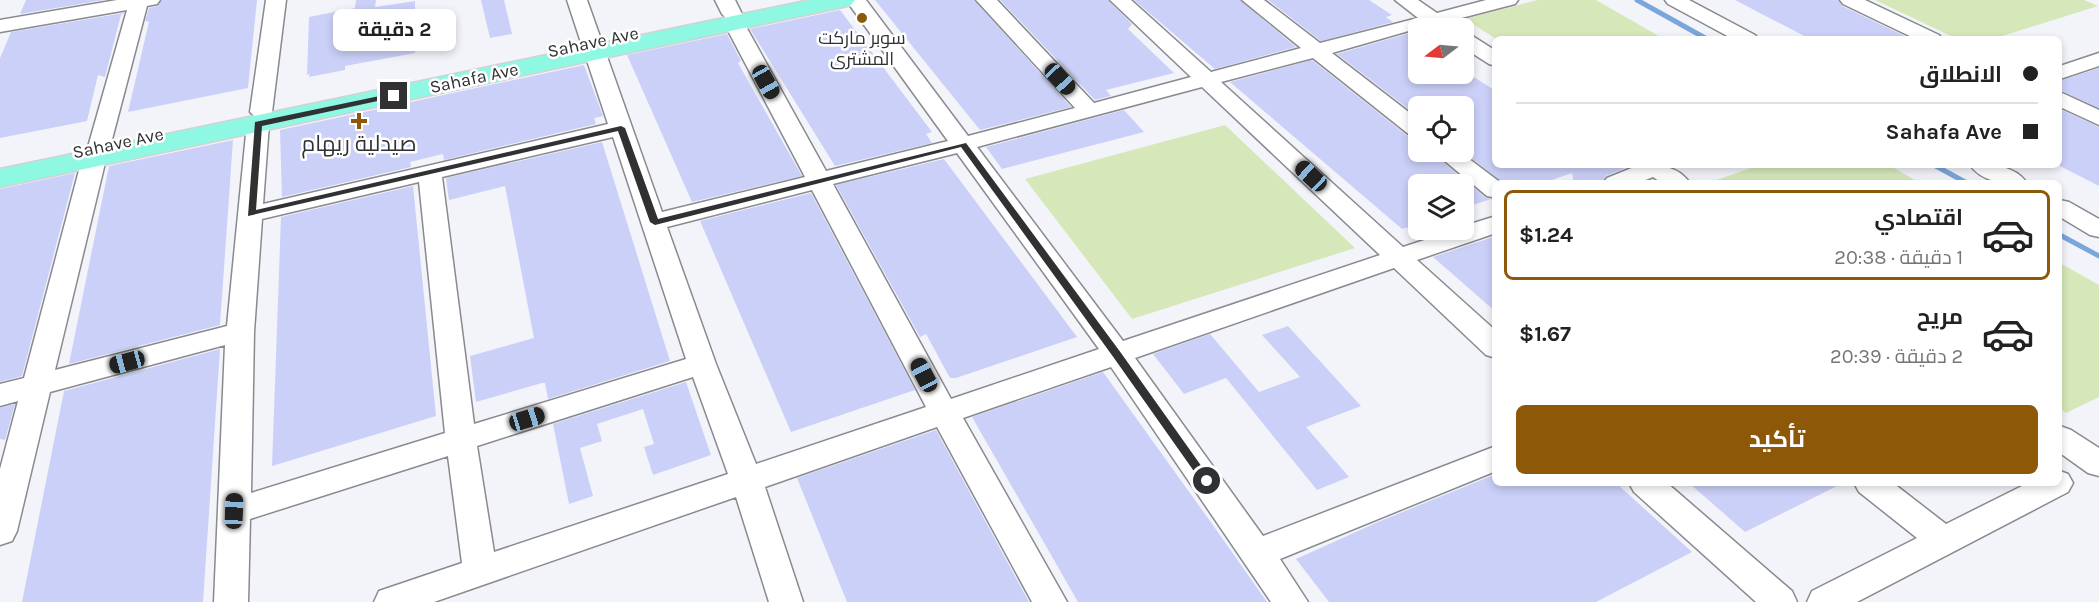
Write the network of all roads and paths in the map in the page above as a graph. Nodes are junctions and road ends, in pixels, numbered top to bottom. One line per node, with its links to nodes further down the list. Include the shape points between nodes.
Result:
1 (276, 0): 30 (street)
2 (578, 0): 22 (street)
3 (800, 0): 14 (main road)
4 (843, 0): 14 (main road, Sahafa Ave)
5 (856, 0): 34 (street)
6 (986, 0): 29 (street)
7 (1120, 0): 27 (street)
8 (1252, 0): 23 (street)
9 (1405, 0): 15 (street)
10 (1508, 0): 16 (street)
11 (1675, 0): 19 (street)
12 (1850, 0): 20 (street)
13 (143, 1): 17 (street); 35 (street)
14 (730, 12): 22 (main road, Sahafa Ave); 46 (street)
15 (1432, 18)
16 (1458, 18)
17 (3, 22)
18 (1408, 31): 23 (street)
19 (1742, 36)
20 (1926, 36)
21 (1474, 46): 24 (street)
22 (594, 47): 30 (main road, Sahafa Ave); 33 (street)
23 (1317, 51): 27 (street); 32 (street)
24 (1492, 57)
25 (2099, 59): 26 (street)
26 (2062, 72)
27 (1207, 80): 29 (street); 53 (street)
28 (2062, 100): 31 (street)
29 (1090, 111): 34 (street)
30 (260, 118): 35 (main road, Sahafa Ave); 49 (street)
31 (2099, 118)
32 (1408, 122)
33 (621, 128): 41 (street); 50 (street)
34 (963, 144): 46 (street); 56 (street)
35 (96, 153): 37 (main road, Sahave Ave); 42 (main road, Sahafa Ave); 58 (street)
36 (1459, 162): 47 (street)
37 (0, 168)
38 (1652, 168): 43 (street)
39 (1656, 168): 44 (street)
40 (1988, 168): 45 (street)
41 (430, 172): 49 (street); 61 (street)
42 (0, 178)
43 (1622, 180)
44 (1674, 180)
45 (2010, 180)
46 (820, 181): 50 (street); 60 (street)
47 (1492, 187)
48 (2062, 208): 52 (street)
49 (251, 214): 54 (street)
50 (655, 222): 57 (street)
51 (1492, 225): 53 (street)
52 (2099, 229)
53 (1397, 256): 55 (street); 56 (street)
54 (240, 332): 58 (street); 70 (street)
55 (1492, 344)
56 (1118, 355): 60 (street); 73 (street)
57 (702, 364): 61 (street); 66 (street)
58 (36, 385): 59 (street); 71 (street)
59 (0, 395)
60 (945, 414): 66 (street); 78 (street)
61 (461, 439): 70 (street); 74 (street)
62 (2062, 439): 64 (street)
63 (1492, 460): 73 (street)
64 (2098, 463): 65 (street)
65 (2062, 480)
66 (747, 482): 74 (street); 77 (street)
67 (1648, 486): 80 (street)
68 (1874, 486): 72 (street)
69 (2050, 486): 72 (street)
70 (234, 511): 75 (street)
71 (0, 531)
72 (1943, 540): 81 (street)
73 (1257, 553): 79 (street)
74 (480, 572): 76 (street)
75 (231, 602)
76 (391, 602)
77 (786, 602)
78 (1050, 602)
79 (1291, 602)
80 (1780, 602)
81 (1824, 602)

